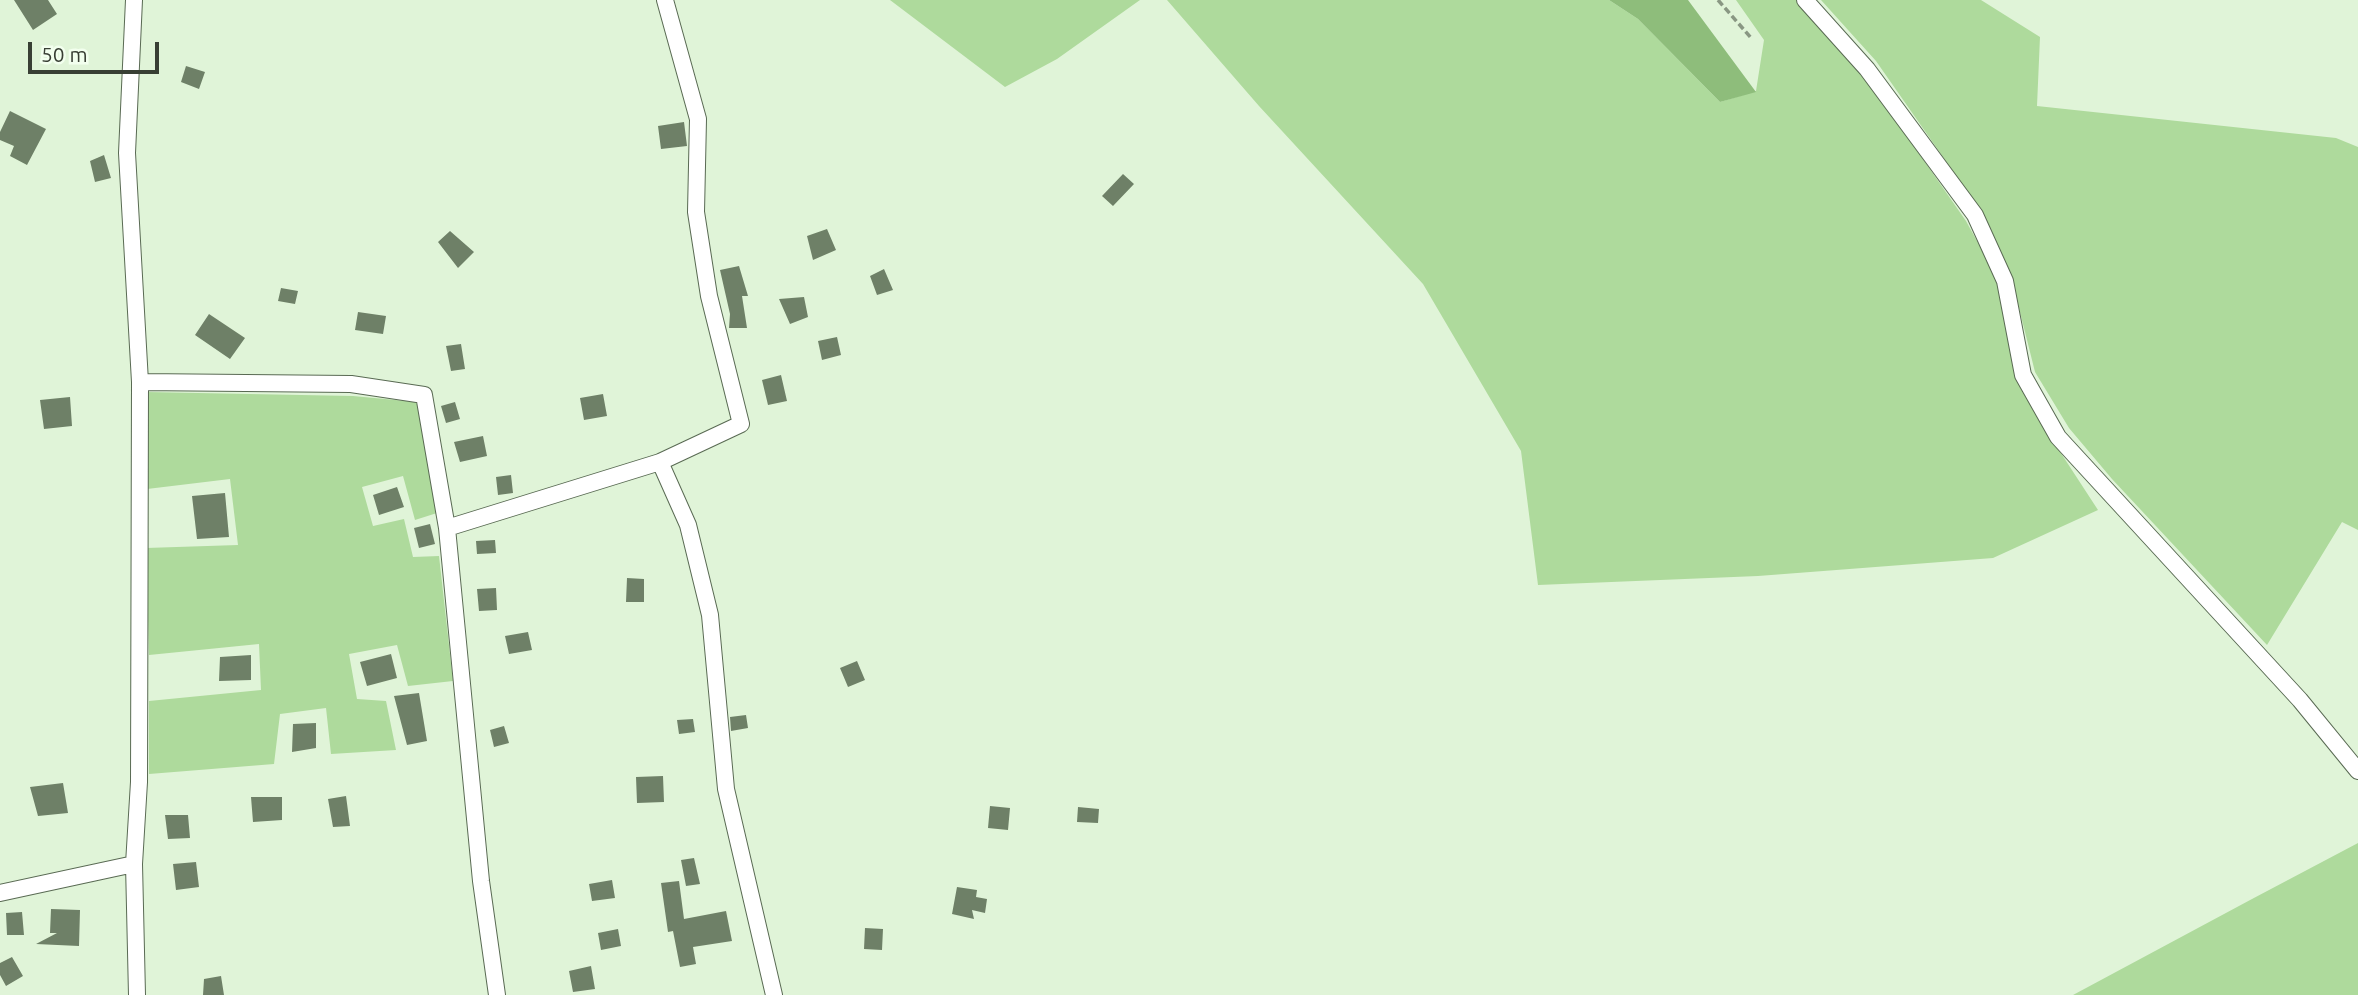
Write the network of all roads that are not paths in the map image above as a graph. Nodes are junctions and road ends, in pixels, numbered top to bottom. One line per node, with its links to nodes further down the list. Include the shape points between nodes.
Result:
1 (134, 0): 4 (street, via 127,152)
2 (665, 0): 5 (street, via 698,119 696,212 709,296 741,424)
3 (1805, 0): 7 (street, via 1867,69 1975,215 2005,281 2023,375 2057,437 2300,700)
4 (140, 382): 6 (street, via 351,384 424,395); 8 (street, via 139,782)
5 (660, 462): 6 (street); 12 (street, via 688,525 710,615 726,789)
6 (447, 528): 11 (street, via 481,881)
7 (2358, 771)
8 (134, 864): 9 (street); 10 (street)
9 (0, 893)
10 (137, 995)
11 (498, 995)
12 (774, 995)

